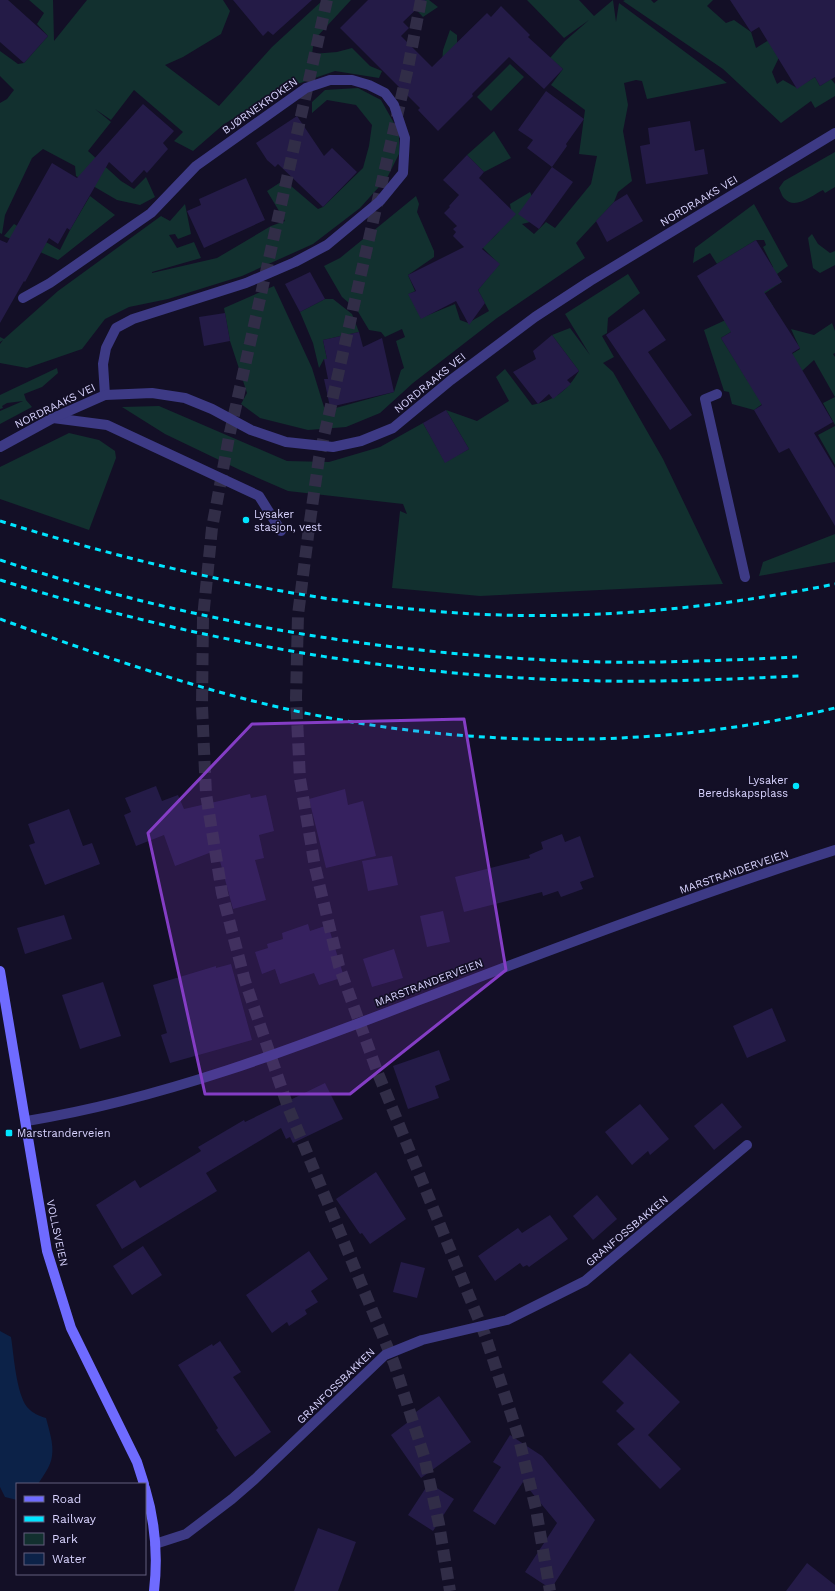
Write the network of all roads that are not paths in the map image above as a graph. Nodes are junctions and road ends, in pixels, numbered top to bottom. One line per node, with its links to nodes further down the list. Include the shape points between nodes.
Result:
1 (835, 132): 4 (street, NORDRAAKS VEI, via 590,281 535,317 451,380 393,428 361,441 333,447 286,442 251,430 185,398 152,393)
2 (23, 298): 4 (street, BJØRNEKROKEN, via 50,283 151,214 196,166 306,88 330,80 352,80 385,93 394,105 405,138 403,173 380,201 327,245 295,262 246,283 133,319 116,328 106,348 103,364)
3 (717, 394): 8 (street, via 705,399)
4 (105, 395): 5 (street, NORDRAAKS VEI)
5 (53, 418): 6 (street, NORDRAAKS VEI); 7 (street, via 107,425 259,496)
6 (0, 447)
7 (281, 530)
8 (745, 577)
9 (835, 850): 11 (street, MARSTRANDERVEIEN, via 753,876 241,1067 171,1089 57,1117)
10 (0, 971): 11 (main road, VOLLSVEIEN)
11 (26, 1121): 13 (main road, VOLLSVEIEN, via 47,1251 58,1289 71,1328 137,1462)
12 (747, 1145): 15 (street, GRANFOSSBAKKEN, via 585,1282 507,1320 422,1340 386,1355 232,1499 186,1534)
13 (144, 1483)
14 (146, 1492): 15 (main road)
15 (155, 1544): 16 (main road)
16 (154, 1591)

